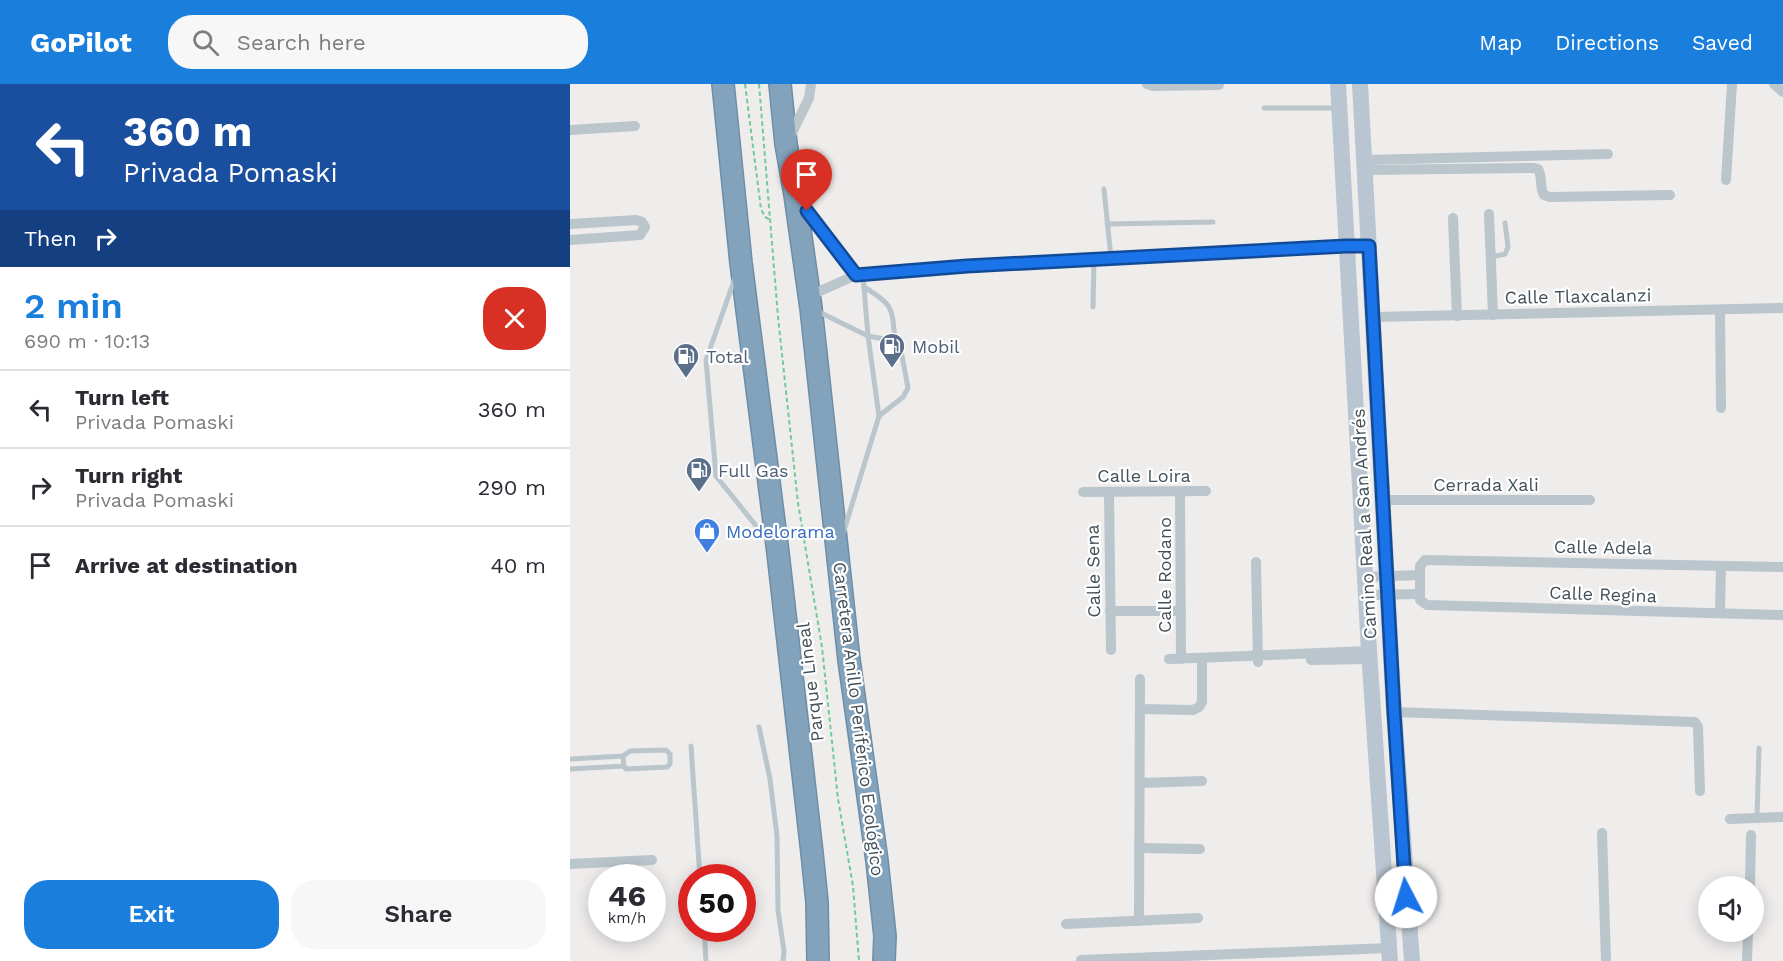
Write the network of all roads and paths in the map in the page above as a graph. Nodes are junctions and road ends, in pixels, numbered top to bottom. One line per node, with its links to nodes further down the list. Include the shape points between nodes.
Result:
1 (723, 84): 37 (highway)
2 (745, 84): 26 (path, Parque Lineal, via 762,213)
3 (759, 84): 26 (path, Parque Lineal)
4 (780, 84): 17 (highway, Carretera Anillo Periférico Ecológico)
5 (811, 84): 17 (street, via 809,98)
6 (1147, 84): 11 (street)
7 (1338, 84): 14 (main road, Camino Real a San Andrés)
8 (1360, 84): 19 (main road, Camino Real a San Andrés)
9 (1732, 84): 20 (street)
10 (1774, 84): 12 (street)
11 (1219, 85)
12 (1783, 92)
13 (1264, 108): 14 (lane)
14 (1339, 108): 32 (main road, Camino Real a San Andrés)
15 (635, 126): 16 (street)
16 (570, 130)
17 (786, 144): 22 (highway, Carretera Anillo Periférico Ecológico)
18 (1608, 154): 19 (street)
19 (1365, 165): 23 (street, via 1534,168 1540,172 1541,190 1550,197); 33 (main road, Camino Real a San Andrés)
20 (1726, 180)
21 (1104, 189): 30 (lane)
22 (795, 195): 38 (street); 40 (highway, Carretera Anillo Periférico Ecológico)
23 (1671, 195)
24 (1489, 214): 34 (street)
25 (1454, 218): 45 (street)
26 (771, 220): 113 (path, Parque Lineal, via 798,503 822,647)
27 (1213, 222): 30 (lane)
28 (1505, 223): 34 (lane, via 1508,247 1505,254)
29 (570, 224): 31 (street, via 636,220 645,227 640,235)
30 (1107, 224): 35 (lane)
31 (570, 240)
32 (1346, 246): 33 (street); 35 (street); 64 (main road, Camino Real a San Andrés)
33 (1369, 246): 46 (main road, Camino Real a San Andrés)
34 (1491, 257): 44 (street)
35 (1111, 258): 36 (street)
36 (1094, 259): 38 (street); 41 (lane)
37 (741, 263): 58 (highway); 58 (lane, via 706,360 716,476)
38 (859, 275): 39 (lane); 40 (street)
39 (864, 287): 47 (lane); 48 (lane, via 892,309)
40 (810, 302): 47 (lane); 57 (highway, Carretera Anillo Periférico Ecológico)
41 (1093, 307)
42 (1783, 308): 43 (street, Calle Tlaxcalanzi)
43 (1720, 310): 44 (street, Calle Tlaxcalanzi); 49 (street)
44 (1493, 315): 45 (street, Calle Tlaxcalanzi)
45 (1457, 316): 46 (street, Calle Tlaxcalanzi)
46 (1373, 317): 55 (main road, Camino Real a San Andrés)
47 (868, 336): 48 (lane); 50 (lane)
48 (895, 341): 50 (lane, via 900,345 908,388 903,397)
49 (1721, 408)
50 (879, 416): 57 (lane)
51 (1206, 491): 54 (street, Calle Loira)
52 (1083, 492): 53 (street, Calle Loira)
53 (1109, 492): 54 (street, Calle Loira); 69 (street, Calle Sena)
54 (1180, 492): 68 (street, Calle Rodano)
55 (1383, 500): 56 (street, Cerrada Xali); 63 (main road, Camino Real a San Andrés)
56 (1590, 500)
57 (838, 552): 114 (highway, Carretera Anillo Periférico Ecológico, via 877,861)
58 (778, 553): 112 (highway, via 817,902)
59 (1256, 562): 77 (street)
60 (1721, 566): 61 (street, Calle Adela); 62 (street, Calle Adela, via 1437,560 1422,562); 70 (street)
61 (1783, 567)
62 (1420, 575): 63 (street); 67 (street)
63 (1387, 576): 64 (street); 65 (main road, Camino Real a San Andrés)
64 (1365, 577): 66 (main road, Camino Real a San Andrés)
65 (1388, 594): 66 (street, Calle Regina); 67 (street, Calle Regina); 80 (main road, Camino Real a San Andrés)
66 (1366, 595): 73 (main road, Camino Real a San Andrés)
67 (1421, 599): 70 (street, Calle Regina, via 1427,605)
68 (1181, 610): 69 (street); 76 (street, Calle Rodano)
69 (1110, 611): 72 (street, Calle Sena)
70 (1720, 613): 71 (street, Calle Regina)
71 (1783, 615)
72 (1111, 650)
73 (1369, 655): 77 (street); 107 (main road, Camino Real a San Andrés)
74 (1202, 658): 76 (street); 77 (street, via 1239,662); 79 (street, via 1199,707)
75 (1168, 659): 76 (street)
76 (1181, 659)
77 (1258, 659)
78 (1140, 679): 79 (street)
79 (1140, 709): 89 (street)
80 (1394, 712): 90 (street, via 1695,722); 115 (main road, Camino Real a San Andrés)
81 (759, 727): 111 (lane, via 777,836)
82 (691, 746): 100 (lane)
83 (1759, 748): 92 (lane)
84 (623, 756): 85 (lane); 86 (lane); 86 (lane, via 630,751 666,750 670,754 667,767)
85 (570, 759)
86 (624, 766): 87 (lane)
87 (570, 769)
88 (1202, 781): 89 (street)
89 (1140, 783): 96 (street)
90 (1700, 791)
91 (1783, 817): 92 (street)
92 (1757, 818): 93 (street)
93 (1730, 819)
94 (1602, 833): 116 (street)
95 (1751, 835): 101 (street)
96 (1139, 848): 97 (street); 103 (street)
97 (1200, 849)
98 (652, 860): 99 (street)
99 (570, 864)
100 (699, 864)
101 (1749, 876)
102 (1198, 918): 103 (street)
103 (1139, 921): 104 (street)
104 (1066, 924)
105 (705, 942): 110 (lane)
106 (1748, 942): 117 (street)
107 (1389, 955): 108 (street)
108 (1234, 958): 109 (street)
109 (1081, 960)
110 (706, 961)
111 (783, 961)
112 (818, 961)
113 (859, 961)
114 (884, 961)
115 (1412, 961)
116 (1606, 961)
117 (1747, 961)

